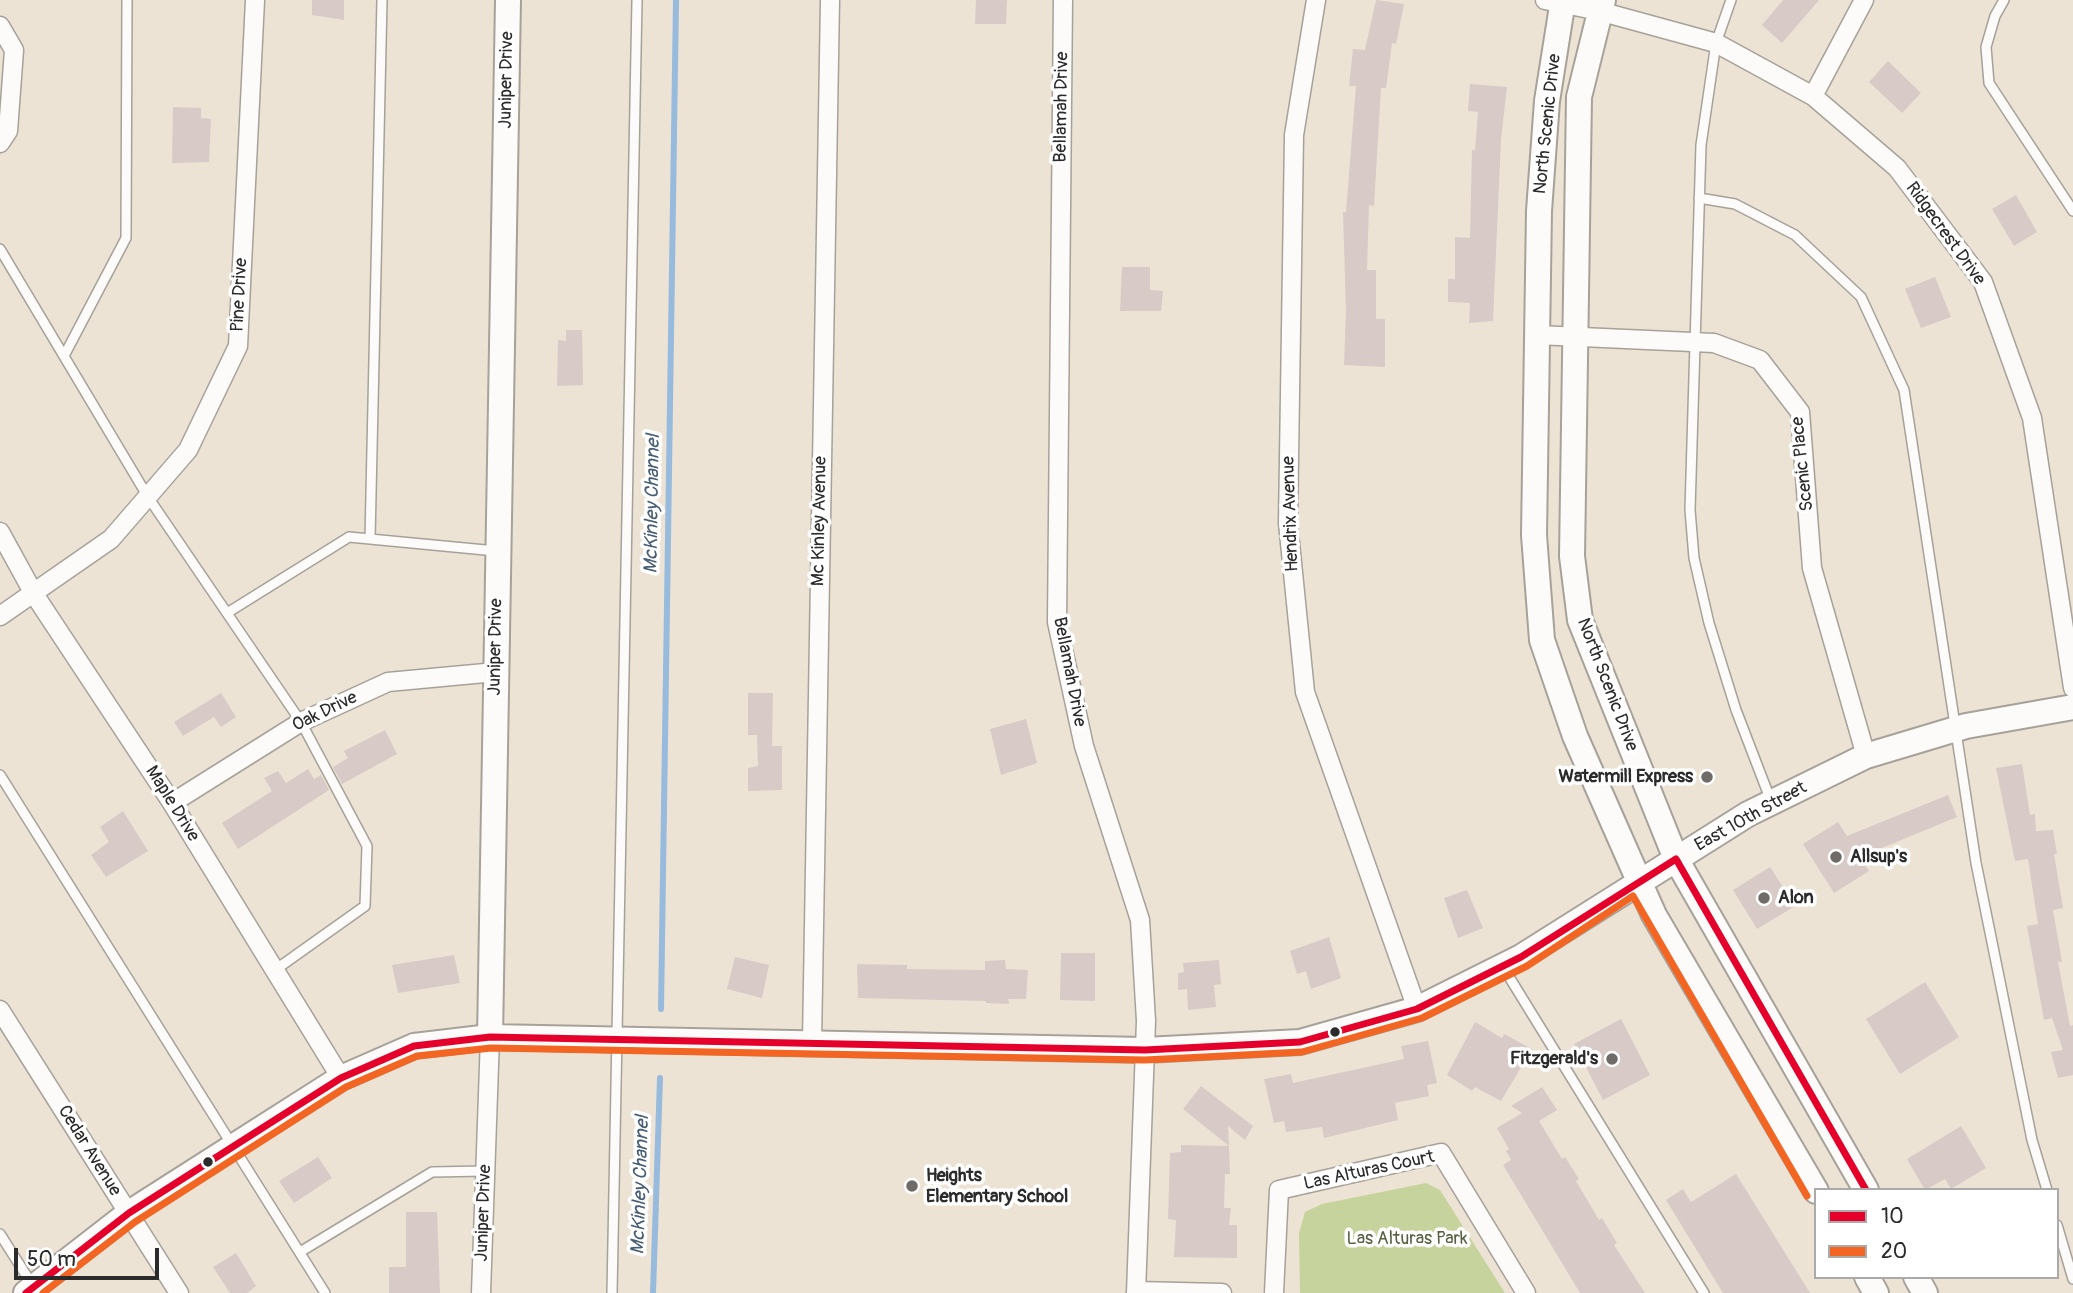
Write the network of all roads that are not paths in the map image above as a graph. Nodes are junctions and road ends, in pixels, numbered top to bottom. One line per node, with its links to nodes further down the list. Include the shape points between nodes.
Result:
1 (127, 0): 24 (lane, via 126,238)
2 (255, 0): 25 (street, Pine Drive, via 238,346 188,450)
3 (382, 0): 27 (lane)
4 (509, 0): 28 (main road, Juniper Drive)
5 (637, 0): 48 (lane)
6 (830, 0): 49 (street, Mc Kinley Avenue)
7 (1063, 0): 50 (street, Bellamah Drive, via 1057,622 1084,747 1140,920)
8 (1317, 0): 45 (street, Hendrix Avenue, via 1294,135 1288,523 1298,627 1305,692)
9 (1731, 0): 15 (lane)
10 (1864, 0): 16 (street)
11 (2004, 0): 19 (lane, via 1986,47 1989,83)
12 (1557, 1): 13 (street, Ridgecrest Drive); 21 (main road, North Scenic Drive, via 1541,184)
13 (1601, 5): 15 (street, Ridgecrest Drive); 22 (main road, North Scenic Drive, via 1579,97)
14 (0, 26): 17 (street, via 14,50 8,131)
15 (1716, 43): 16 (street, Ridgecrest Drive); 18 (lane, via 1701,145)
16 (1813, 96): 33 (street, Ridgecrest Drive, via 1897,168 1983,282 2032,418)
17 (0, 143)
18 (1699, 198): 23 (lane); 36 (lane, via 1735,204 1795,235 1861,298 1904,390)
19 (2073, 211)
20 (0, 249): 24 (lane)
21 (1537, 335): 22 (street, Scenic Place); 42 (main road, North Scenic Drive, via 1534,535 1542,640 1575,736)
22 (1575, 337): 23 (street, Scenic Place); 41 (main road, North Scenic Drive, via 1572,556 1580,620)
23 (1693, 342): 37 (street, Scenic Place, via 1714,343 1760,360 1800,412 1812,568); 39 (lane, via 1690,510 1694,558 1736,710)
24 (64, 356): 25 (lane)
25 (148, 497): 29 (street, Pine Drive, via 111,539); 30 (lane)
26 (0, 532): 29 (street, Maple Drive)
27 (370, 538): 28 (lane); 30 (lane, via 349,537)
28 (498, 551): 32 (main road, Juniper Drive)
29 (34, 594): 31 (street, Pine Drive); 40 (street, Maple Drive)
30 (227, 613): 35 (lane)
31 (0, 616)
32 (496, 672): 35 (street, Oak Drive, via 387,682); 47 (main road, Juniper Drive)
33 (2073, 688)
34 (2073, 707): 36 (main road, East 10th Street)
35 (301, 722): 40 (street, Oak Drive); 44 (lane, via 367,845 365,906)
36 (1957, 728): 37 (main road, East 10th Street); 56 (lane, via 1991,938 2032,1140)
37 (1866, 757): 39 (main road, East 10th Street)
38 (0, 775): 52 (lane)
39 (1772, 802): 41 (main road, East 10th Street)
40 (172, 803): 44 (street, Maple Drive)
41 (1676, 859): 42 (main road, East 10th Street); 55 (main road, North Scenic Drive)
42 (1637, 881): 43 (main road, East 10th Street); 54 (main road, North Scenic Drive)
43 (1502, 966): 45 (main road, East 10th Street); 71 (lane)
44 (275, 970): 51 (street, Maple Drive)
45 (1418, 1009): 50 (main road, East 10th Street, via 1300,1042)
46 (0, 1010): 57 (street, Cedar Avenue)
47 (490, 1037): 48 (main road, East 10th Street); 51 (main road, East 10th Street, via 414,1046); 53 (street, Juniper Drive)
48 (619, 1039): 49 (main road, East 10th Street); 67 (lane)
49 (812, 1042): 50 (main road, East 10th Street)
50 (1145, 1050): 63 (street, Bellamah Drive)
51 (341, 1078): 52 (main road, East 10th Street)
52 (234, 1146): 57 (main road, East 10th Street); 60 (lane)
53 (485, 1171): 60 (lane, via 432,1172); 66 (street, Juniper Drive)
54 (1814, 1188)
55 (1865, 1188)
56 (2046, 1188)
57 (128, 1213): 62 (main road, East 10th Street); 64 (street, Cedar Avenue)
58 (2059, 1232): 61 (lane)
59 (0, 1234): 62 (lane)
60 (300, 1252): 65 (lane)
61 (2073, 1279)
62 (32, 1291)
63 (1136, 1292): 68 (street)
64 (179, 1293)
65 (325, 1293)
66 (481, 1293)
67 (612, 1293)
68 (1222, 1293)
69 (1274, 1293): 70 (street, Las Alturas Court, via 1279,1190 1441,1153)
70 (1527, 1293)
71 (1704, 1293)

